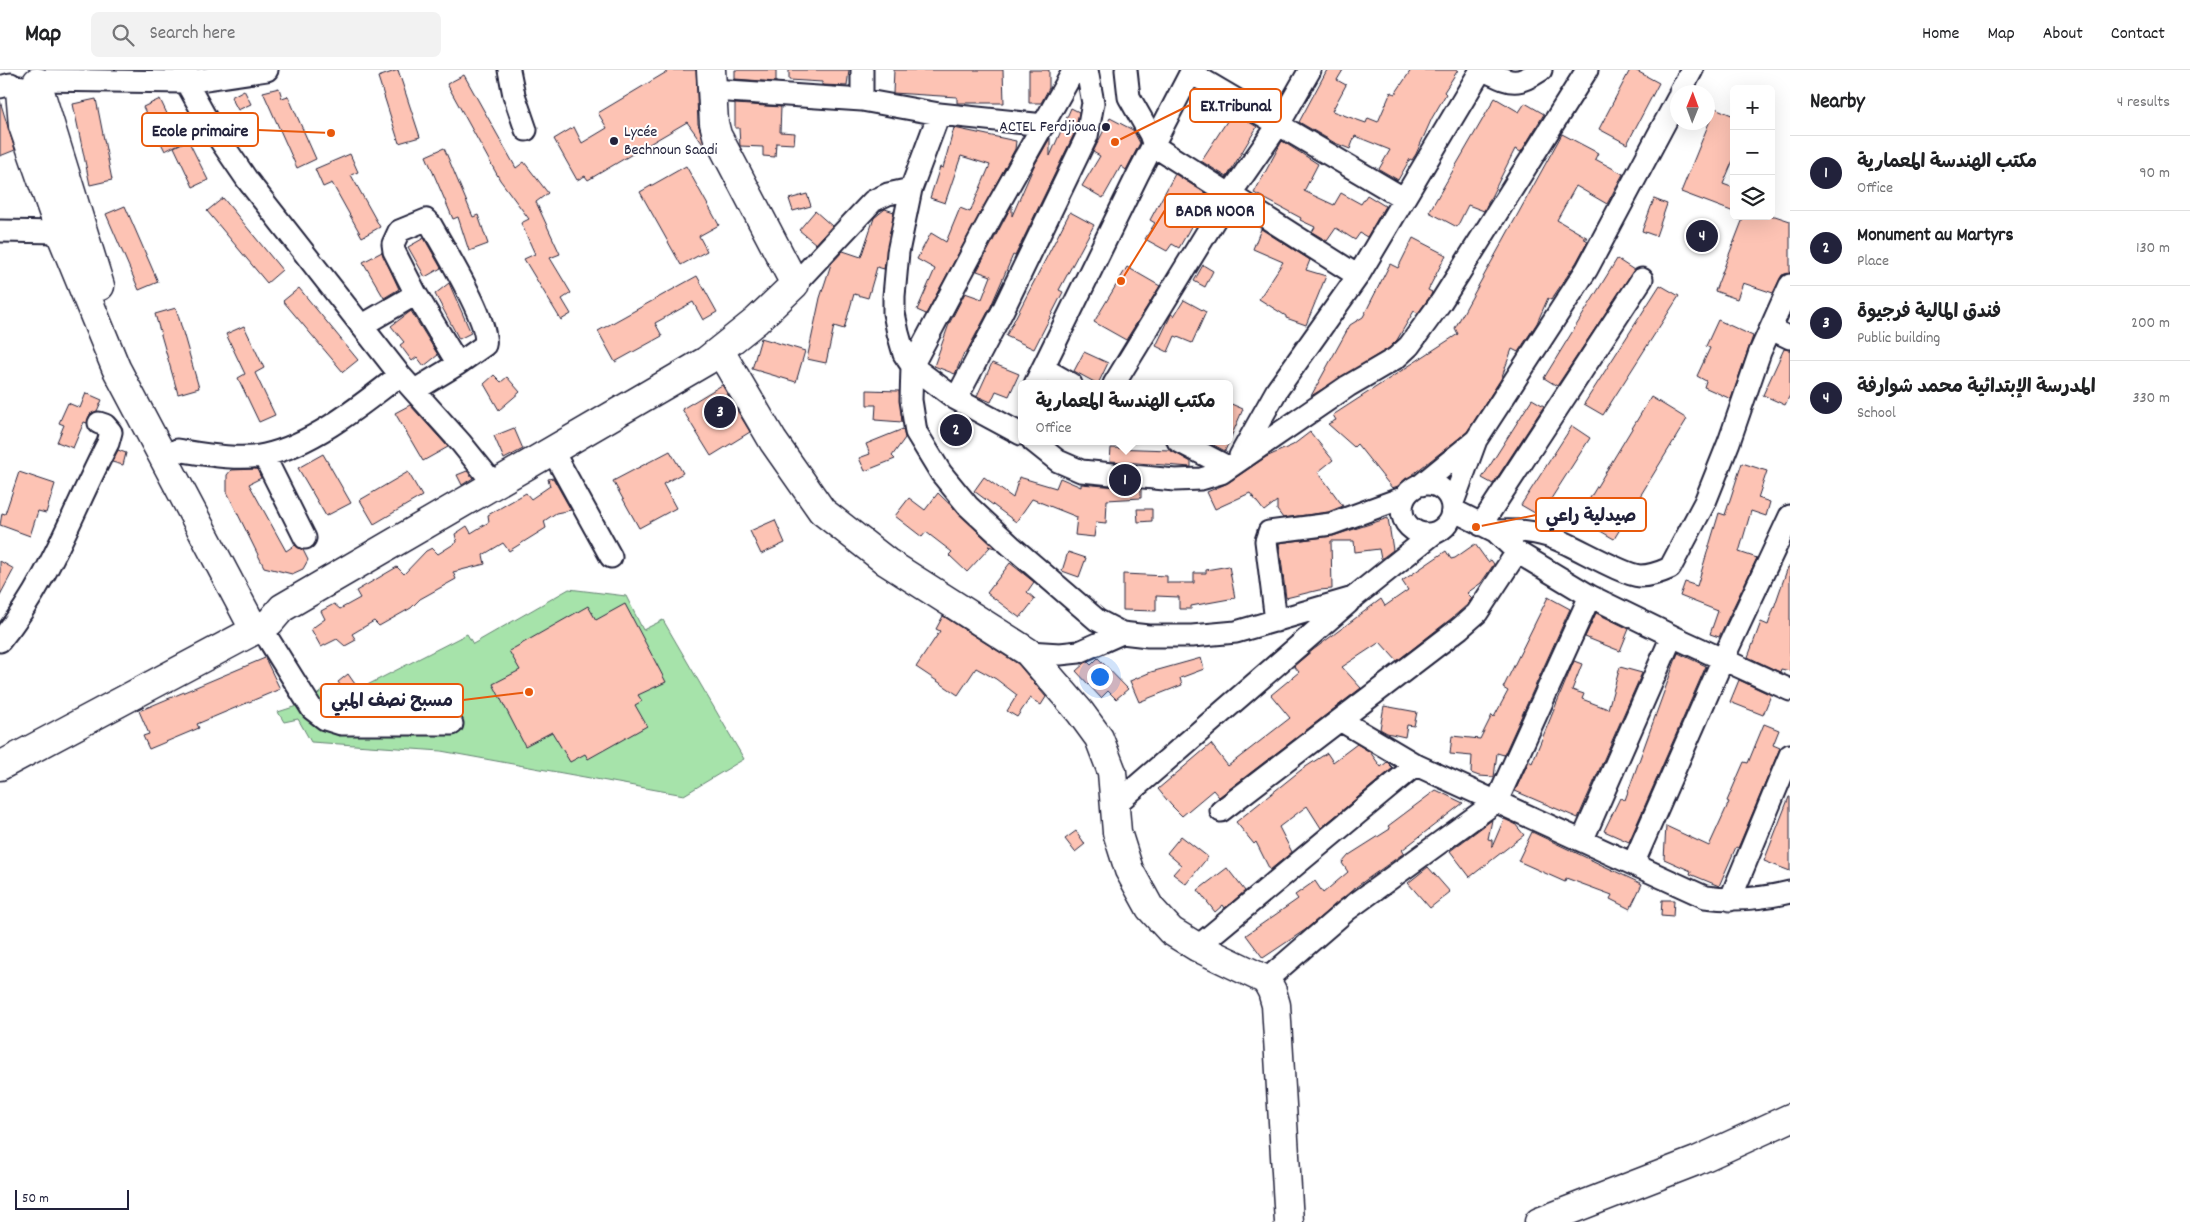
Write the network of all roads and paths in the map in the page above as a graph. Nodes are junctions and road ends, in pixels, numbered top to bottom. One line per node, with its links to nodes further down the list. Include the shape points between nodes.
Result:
1 (267, 70): 13 (street)
2 (510, 70): 22 (street, via 514,95)
3 (862, 70): 17 (street)
4 (1074, 70): 21 (street)
5 (1087, 70): 45 (street, via 1093,103 1087,136)
6 (1126, 70): 23 (street, via 1129,97)
7 (1310, 70): 20 (street)
8 (1482, 70): 9 (street, via 1513,82); 26 (street)
9 (1541, 70)
10 (1587, 70): 54 (street, via 1446,294 1409,346 1396,358 1348,386)
11 (1692, 70): 16 (street)
12 (1192, 72): 20 (street); 23 (street)
13 (186, 76): 14 (street); 34 (street, via 211,128 248,181)
14 (18, 79): 28 (main road, via 23,126); 51 (main road, via 97,279)
15 (712, 80): 17 (street); 31 (main road, via 717,134)
16 (1684, 85)
17 (862, 100): 19 (street)
18 (1670, 113): 48 (street, via 1587,269)
19 (939, 114): 21 (street); 24 (street)
20 (1278, 124): 25 (street); 26 (street)
21 (1044, 125): 39 (street)
22 (526, 130)
23 (1154, 146): 25 (street); 41 (street)
24 (910, 189): 31 (street, via 874,201); 39 (street, via 898,252 894,313 904,354)
25 (1231, 193): 29 (street); 43 (street)
26 (1403, 198): 29 (street)
27 (0, 231): 28 (street)
28 (60, 232): 68 (main road, via 116,368)
29 (1358, 276): 54 (street, via 1277,390)
30 (1642, 279): 60 (street)
31 (795, 284): 37 (main road)
32 (1790, 285): 35 (street)
33 (416, 294): 34 (street); 38 (street); 38 (street, via 393,244 399,230 426,220 475,306 487,335 485,345)
34 (361, 326): 40 (street)
35 (1770, 328): 36 (street); 60 (street, via 1705,502 1670,568 1654,574 1635,575 1549,537)
36 (1790, 338)
37 (720, 351): 52 (main road); 73 (main road, via 773,441 822,510 887,562)
38 (458, 364): 44 (street)
39 (912, 366): 45 (street); 70 (street, via 911,400 916,432 941,473 968,506 1011,546 1097,620)
40 (400, 375): 44 (street); 53 (street, via 349,414)
41 (1040, 376): 42 (street)
42 (1056, 380)
43 (1116, 380)
44 (415, 390): 55 (street)
45 (956, 399): 47 (street)
46 (99, 423): 72 (street, via 111,432 108,443 37,589 22,615)
47 (1018, 424)
48 (1476, 440): 56 (street); 57 (street)
49 (1038, 445): 54 (street, via 1058,461 1081,471 1109,475 1201,479 1221,473)
50 (1188, 445): 54 (street)
51 (177, 450): 53 (street, via 213,456); 68 (main road)
52 (552, 450): 55 (main road); 64 (street)
53 (264, 456): 62 (street)
54 (1233, 464)
55 (494, 484): 68 (main road)
56 (1413, 491): 57 (street, via 1431,484 1441,488); 59 (street, via 1402,508); 69 (street, via 1331,524 1275,530 1267,535)
57 (1453, 507): 60 (street); 61 (street, via 1449,523)
58 (1790, 516): 74 (street)
59 (1404, 519): 61 (street, via 1412,530); 65 (street)
60 (1488, 528): 63 (street)
61 (1433, 534): 65 (street)
62 (305, 538)
63 (1517, 552): 66 (street); 77 (street, via 1476,613)
64 (611, 557)
65 (1403, 559): 67 (street)
66 (1590, 596): 71 (street); 83 (street)
67 (1353, 598): 69 (street); 84 (street)
68 (264, 620): 76 (main road); 78 (street, via 306,703 325,719 341,724)
69 (1276, 621): 70 (street, via 1236,632 1192,636)
70 (1122, 633): 73 (street, via 1079,652)
71 (1672, 636): 74 (street); 86 (street)
72 (0, 641)
73 (1028, 652): 84 (main road, via 1099,738 1112,772)
74 (1723, 658): 75 (street); 87 (street)
75 (1790, 690)
76 (122, 692): 79 (main road); 82 (main road)
77 (1340, 720): 81 (street); 85 (street)
78 (452, 724)
79 (0, 749)
80 (1790, 755): 89 (street)
81 (1416, 765): 83 (street); 90 (street)
82 (0, 766)
83 (1497, 801): 86 (street); 91 (street, via 1347,910)
84 (1116, 804): 90 (main road, via 1117,832 1130,870 1150,908 1171,931)
85 (1221, 811)
86 (1582, 841): 87 (street)
87 (1633, 864): 89 (street, via 1705,897)
88 (1790, 892): 89 (street)
89 (1730, 900)
90 (1197, 947): 91 (main road)
91 (1266, 980): 93 (main road, via 1276,1005)
92 (1790, 1118): 94 (main road, via 1696,1161)
93 (1289, 1222)
94 (1539, 1222)

